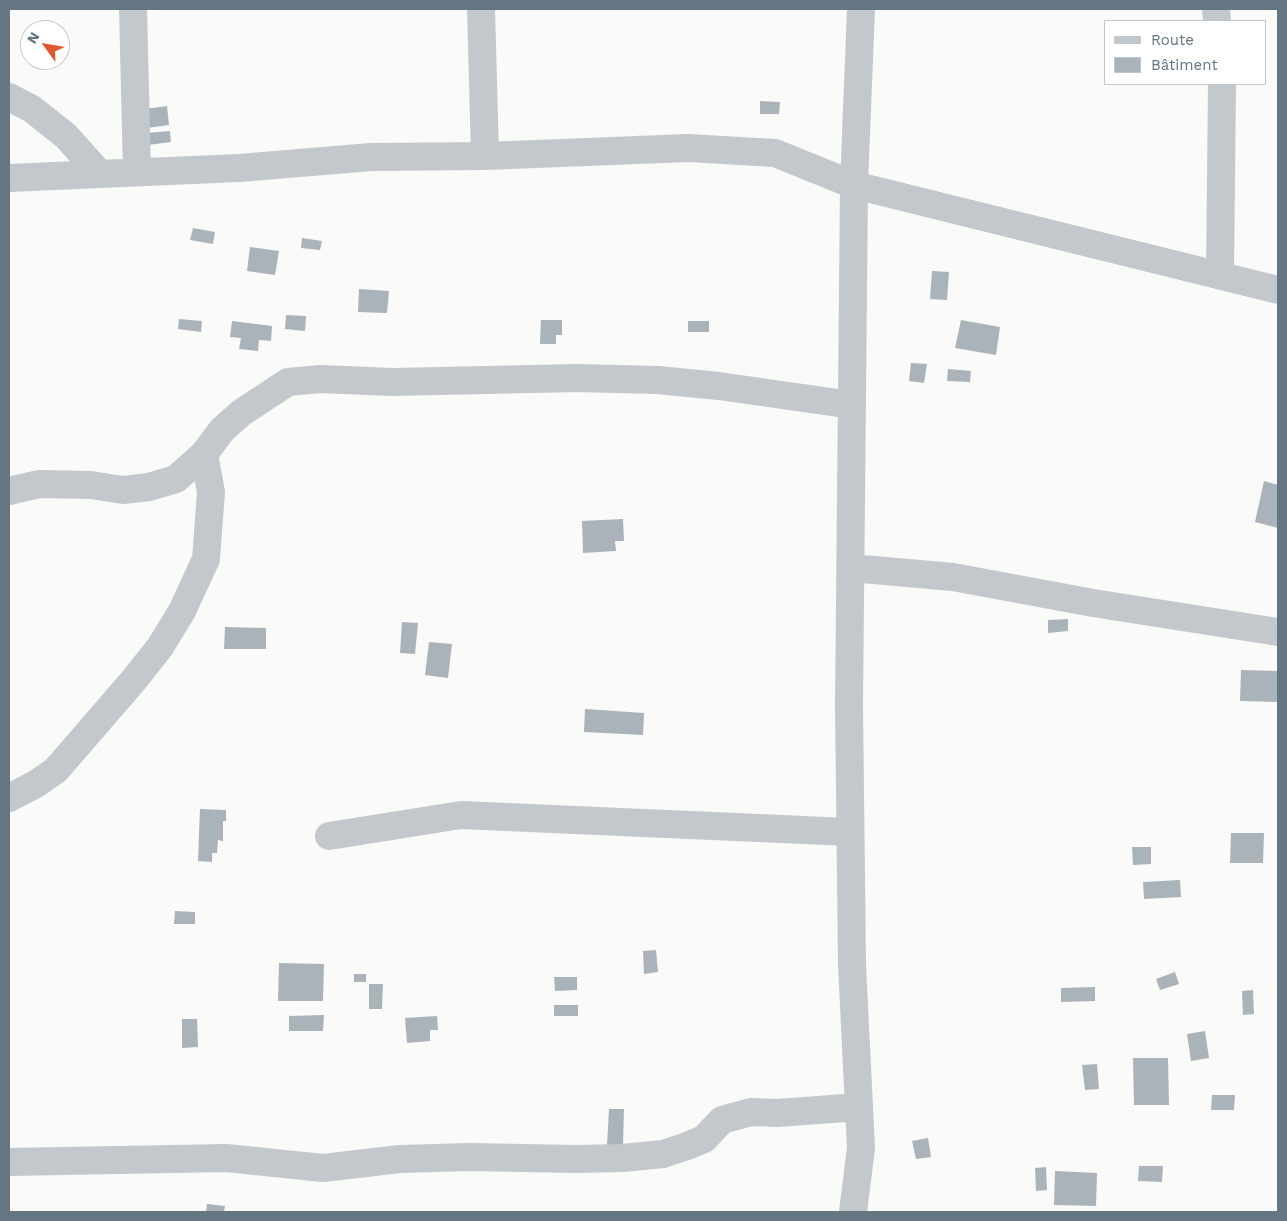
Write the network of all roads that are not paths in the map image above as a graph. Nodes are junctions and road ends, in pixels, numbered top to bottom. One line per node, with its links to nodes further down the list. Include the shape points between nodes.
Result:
1 (133, 9): 7 (street)
2 (481, 9): 6 (street)
3 (862, 9): 10 (street)
4 (1222, 85): 11 (street)
5 (9, 97): 8 (street, via 32,109 66,136)
6 (485, 156): 7 (street, via 371,157 239,168); 10 (street, via 688,148 775,153)
7 (137, 172): 8 (street)
8 (100, 174): 9 (street)
9 (9, 178)
10 (854, 185): 11 (street); 13 (street)
11 (1220, 275): 12 (street)
12 (1278, 290)
13 (852, 405): 14 (street, via 658,380 288,382 241,413 222,430); 16 (street)
14 (204, 454): 15 (street, via 176,478 150,487 123,490 91,485 39,484); 18 (street, via 211,492 206,559 182,611 160,647 56,770)
15 (9, 492)
16 (851, 568): 17 (street, via 953,576 1093,604); 19 (street)
17 (1278, 632)
18 (9, 798)
19 (849, 832): 20 (street, via 462,815); 21 (street)
20 (329, 836)
21 (859, 1107): 22 (street, via 751,1112 722,1120 704,1139 688,1146 663,1154 623,1158 400,1159 323,1168 226,1158); 23 (street, via 861,1148)
22 (9, 1162)
23 (853, 1212)

